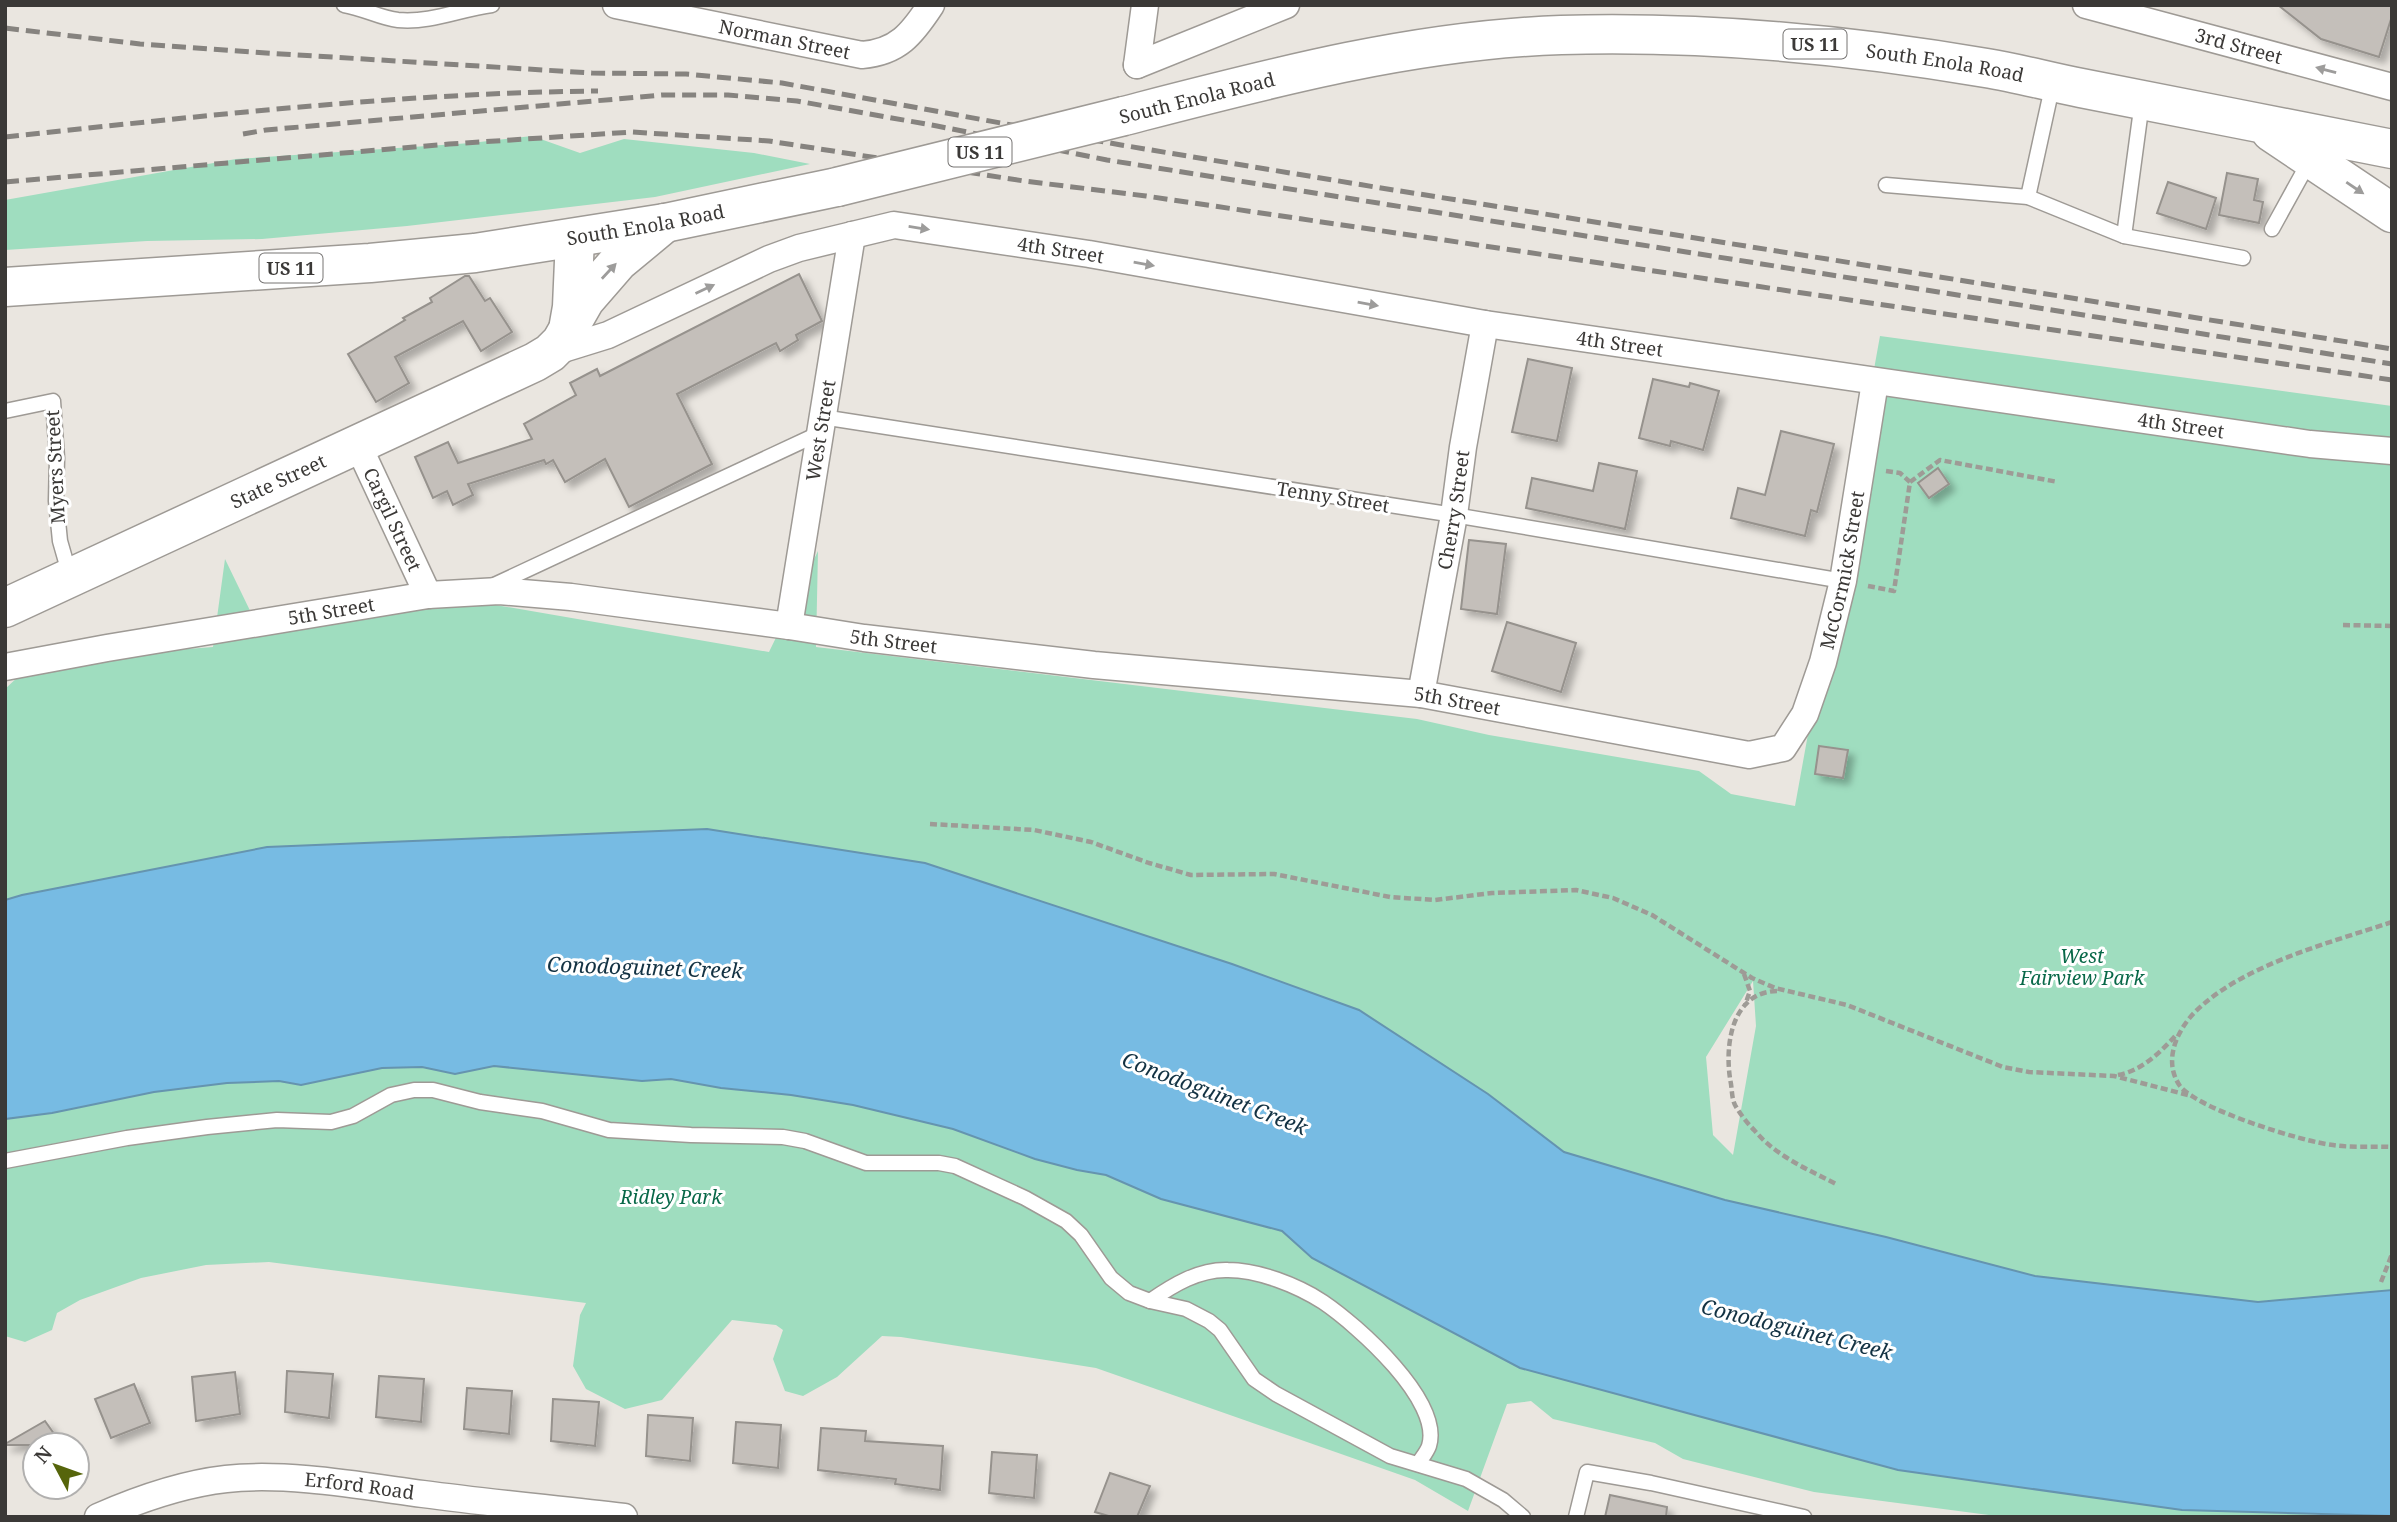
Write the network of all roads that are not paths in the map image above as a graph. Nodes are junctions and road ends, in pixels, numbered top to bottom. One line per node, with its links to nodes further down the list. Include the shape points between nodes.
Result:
1 (344, 5): 2 (lane, via 396,20 423,20)
2 (492, 5)
3 (616, 5): 4 (street, Norman Street, via 862,55 880,54 897,46)
4 (931, 5)
5 (1145, 5): 6 (street, via 1137,65)
6 (1286, 5)
7 (2086, 5): 9 (street, 3rd Street, one-way to 7)
8 (2053, 83): 10 (main road, South Enola Road / US 11); 15 (lane); 17 (main road, South Enola Road / US 11, bridge, via 1990,68 1807,43 1560,35 1483,41 1331,64 837,187)
9 (2392, 87)
10 (2143, 100): 11 (main road, South Enola Road / US 11); 20 (lane)
11 (2258, 123): 12 (main road, South Enola Road / US 11); 13 (main road)
12 (2392, 149)
13 (2311, 158): 16 (main road, one-way to 16); 18 (lane)
14 (1886, 185): 15 (lane)
15 (2028, 197): 20 (lane)
16 (2392, 213)
17 (665, 223): 21 (main road, South Enola Road / US 11); 25 (main road, State Street, one-way to 17, via 618,262)
18 (2272, 229)
19 (852, 235): 24 (street, 4th Street, one-way to 24, via 906,226); 25 (street, State Street, one-way to 19, via 608,335 769,259); 28 (street, West Street)
20 (2124, 236): 22 (lane)
21 (575, 238): 23 (main road, South Enola Road / US 11, via 370,263); 25 (main road, via 572,307)
22 (2243, 258)
23 (5, 287)
24 (1485, 324): 26 (street, 4th Street); 31 (street, Cherry Street)
25 (559, 340): 29 (main road, State Street, via 535,362)
26 (1875, 382): 30 (street, 4th Street, via 2310,444); 33 (street, McCormick Street)
27 (5, 411): 32 (lane, Myers Street, via 53,401 55,501)
28 (821, 425): 31 (lane, Tenny Street); 34 (lane); 37 (street, West Street)
29 (358, 445): 32 (main road, State Street); 35 (street, Cargil Street)
30 (2392, 451)
31 (1454, 515): 33 (lane, Tenny Street); 39 (street, Cherry Street)
32 (70, 577): 36 (main road, State Street)
33 (1843, 581): 40 (street, McCormick Street, via 1805,714)
34 (482, 591): 35 (street, 5th Street); 37 (street, 5th Street, via 571,597)
35 (428, 595): 38 (street, 5th Street)
36 (5, 608)
37 (789, 625): 39 (street, 5th Street, via 1094,665)
38 (5, 667)
39 (1421, 694): 40 (street, 5th Street, via 1749,755)
40 (1783, 748)
41 (5, 1161): 42 (lane, via 207,1127 331,1122 353,1116 391,1095 433,1090 542,1111 609,1130 783,1137 866,1163 955,1166 1066,1221 1111,1279)
42 (1150, 1301): 43 (lane, via 1185,1309 1209,1321 1254,1379 1276,1394 1390,1456); 43 (lane, via 1174,1284 1226,1269 1255,1273 1321,1301 1417,1392 1430,1429 1429,1446)
43 (1418, 1464): 46 (lane, via 1466,1479)
44 (98, 1517): 45 (street, Erford Road, via 152,1495 197,1484 267,1478)
45 (624, 1517)
46 (1524, 1517)
47 (1576, 1517): 48 (lane, via 1587,1472)
48 (1804, 1517)

